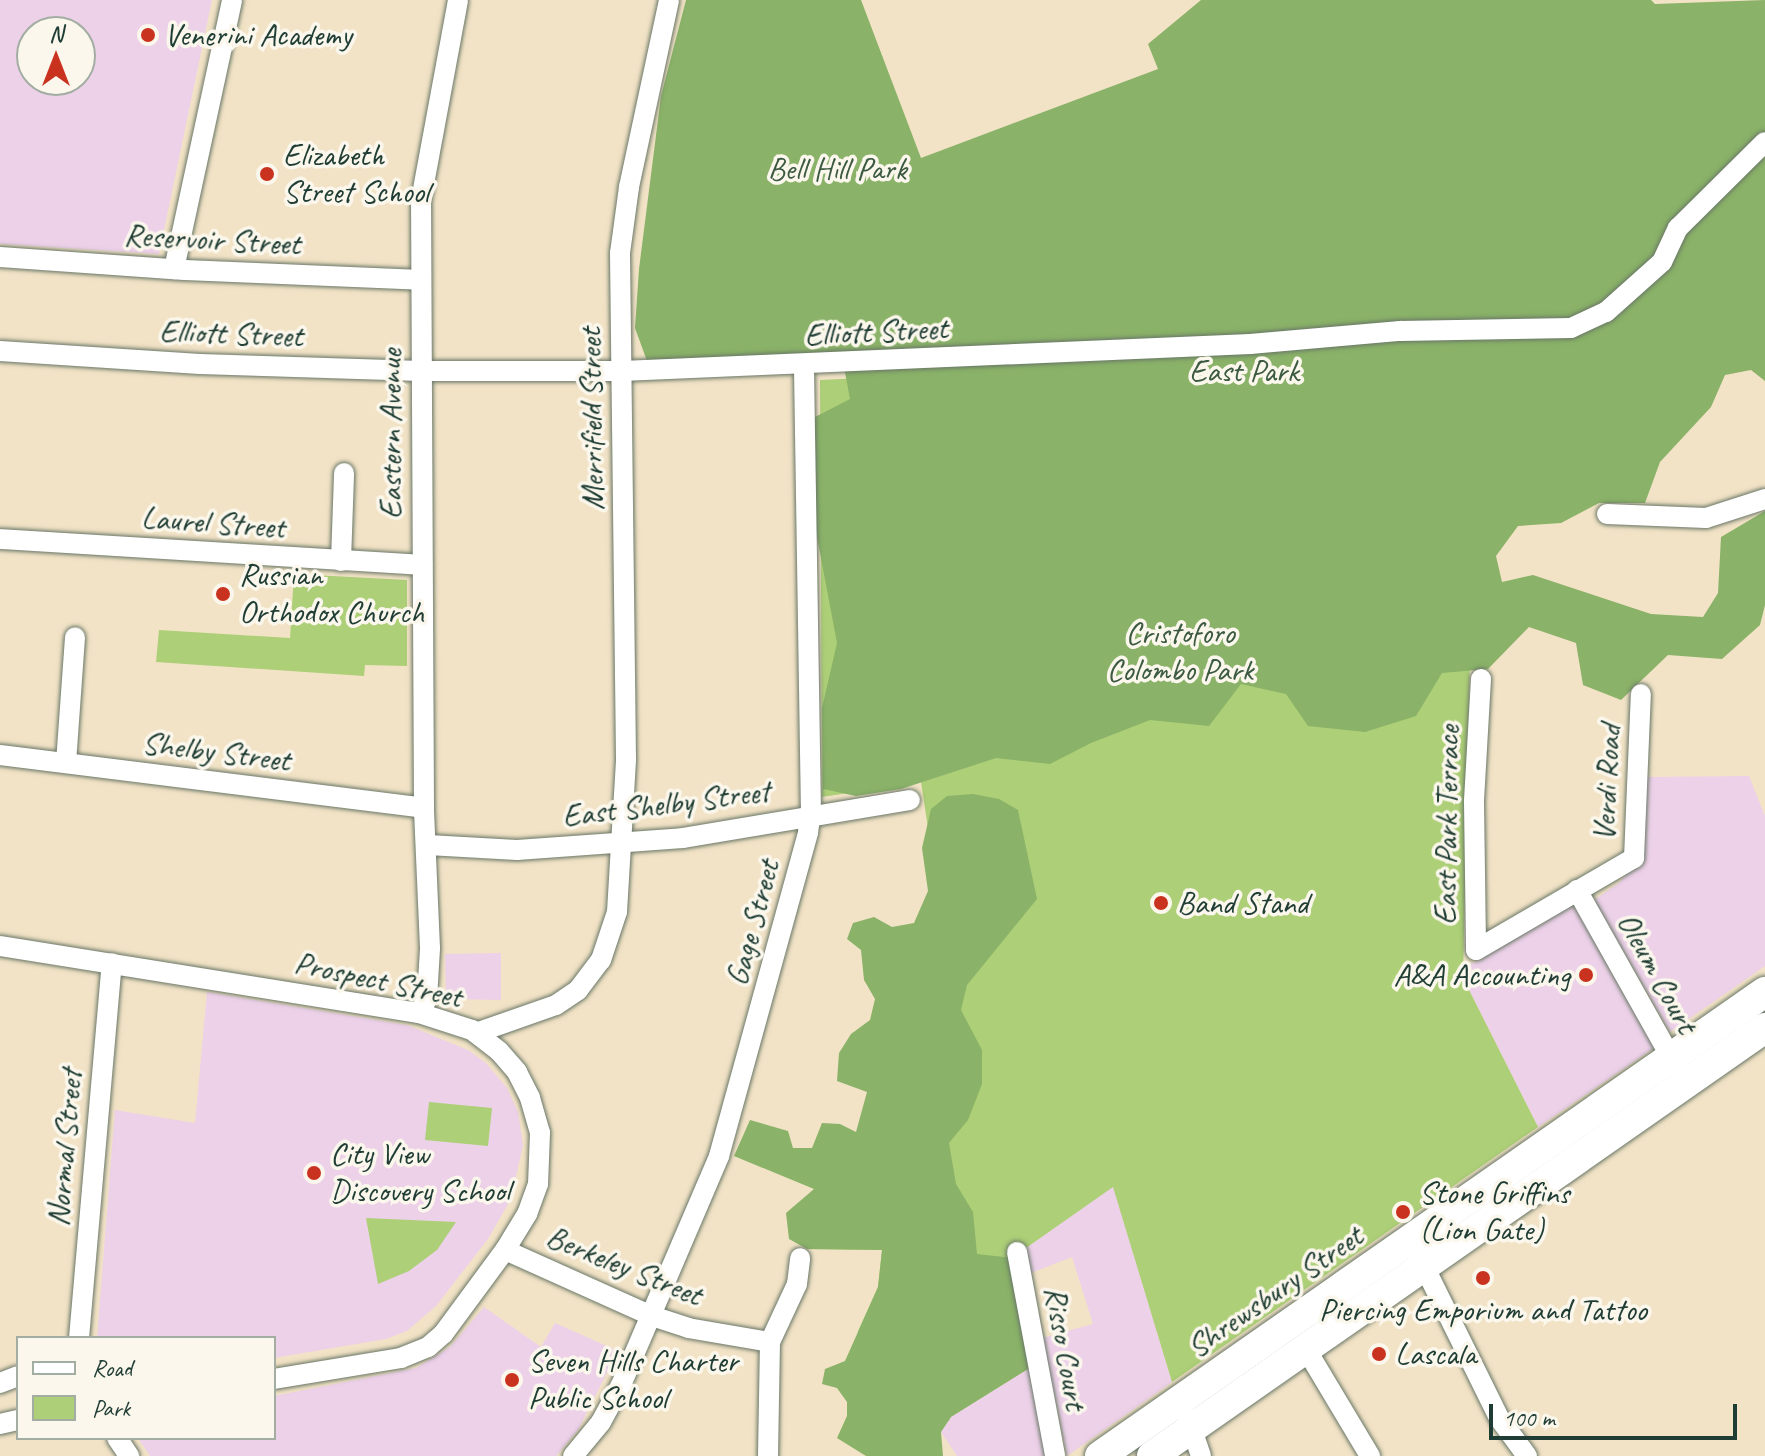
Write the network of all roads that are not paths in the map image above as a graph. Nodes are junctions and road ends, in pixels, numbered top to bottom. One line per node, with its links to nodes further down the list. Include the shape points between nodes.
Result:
1 (232, 0): 6 (street)
2 (458, 0): 7 (street, Eastern Avenue, via 421,200)
3 (669, 0): 11 (street, Merrifield Street, via 623,216)
4 (1765, 142): 9 (street, Elliott Street, via 1678,228 1662,262 1606,312 1571,328 1400,331 1250,344)
5 (0, 257): 6 (street, Reservoir Street)
6 (174, 269): 7 (street, Reservoir Street)
7 (421, 280): 10 (street, Eastern Avenue)
8 (0, 351): 10 (street, Elliott Street)
9 (804, 366): 11 (street, Elliott Street); 25 (street, Gage Street)
10 (421, 371): 11 (street, Elliott Street); 17 (street, Eastern Avenue)
11 (622, 371): 26 (street, Merrifield Street)
12 (344, 473): 16 (street)
13 (1765, 499): 14 (street, via 1706,518)
14 (1607, 514)
15 (0, 539): 16 (street, Laurel Street)
16 (341, 561): 17 (street, Laurel Street)
17 (422, 565): 24 (street, Eastern Avenue)
18 (75, 637): 22 (street)
19 (1481, 679): 28 (street, East Park Terrace, via 1474,802 1476,950)
20 (1641, 694): 28 (street, Verdi Road, via 1634,858)
21 (0, 755): 22 (street, Shelby Street)
22 (66, 763): 24 (street, Shelby Street)
23 (910, 800): 25 (street, East Shelby Street)
24 (424, 808): 27 (street, Eastern Avenue)
25 (811, 814): 26 (street, East Shelby Street, via 683,838); 41 (street, Gage Street, via 719,1156)
26 (623, 843): 27 (street, East Shelby Street, via 517,850); 34 (street, Prospect Street, via 617,912 595,971 556,1005)
27 (428, 845): 32 (street, Eastern Avenue, via 427,999)
28 (1577, 890): 35 (street, Oleum Court)
29 (0, 946): 30 (street, Prospect Street)
30 (112, 963): 32 (street, Prospect Street); 42 (street, Normal Street)
31 (1765, 992): 35 (main road, Shrewsbury Street)
32 (419, 1013): 34 (street, Prospect Street)
33 (1765, 1028): 36 (main road, Shrewsbury Street)
34 (476, 1033): 37 (street, via 517,1072 530,1098 541,1144 534,1199)
35 (1670, 1058): 36 (street, Oleum Court); 39 (main road, Shrewsbury Street)
36 (1687, 1083): 39 (main road, Shrewsbury Street)
37 (505, 1250): 41 (street, Berkeley Street); 45 (street, via 428,1347 379,1364)
38 (1017, 1252): 49 (street, Risso Court)
39 (1418, 1253): 44 (main road, Shrewsbury Street); 46 (main road, Shrewsbury Street, via 1301,1314); 53 (street, via 1499,1418)
40 (800, 1258): 43 (street, via 797,1284)
41 (652, 1316): 43 (street, Berkeley Street); 47 (street, Gage Street, via 608,1410)
42 (79, 1336)
43 (770, 1342): 48 (street)
44 (1306, 1349): 46 (main road, Shrewsbury Street); 52 (street)
45 (276, 1379)
46 (1192, 1429): 50 (main road, Shrewsbury Street); 51 (main road, Shrewsbury Street)
47 (573, 1456)
48 (768, 1456)
49 (1055, 1456)
50 (1100, 1456)
51 (1152, 1456)
52 (1370, 1456)
53 (1527, 1456)

